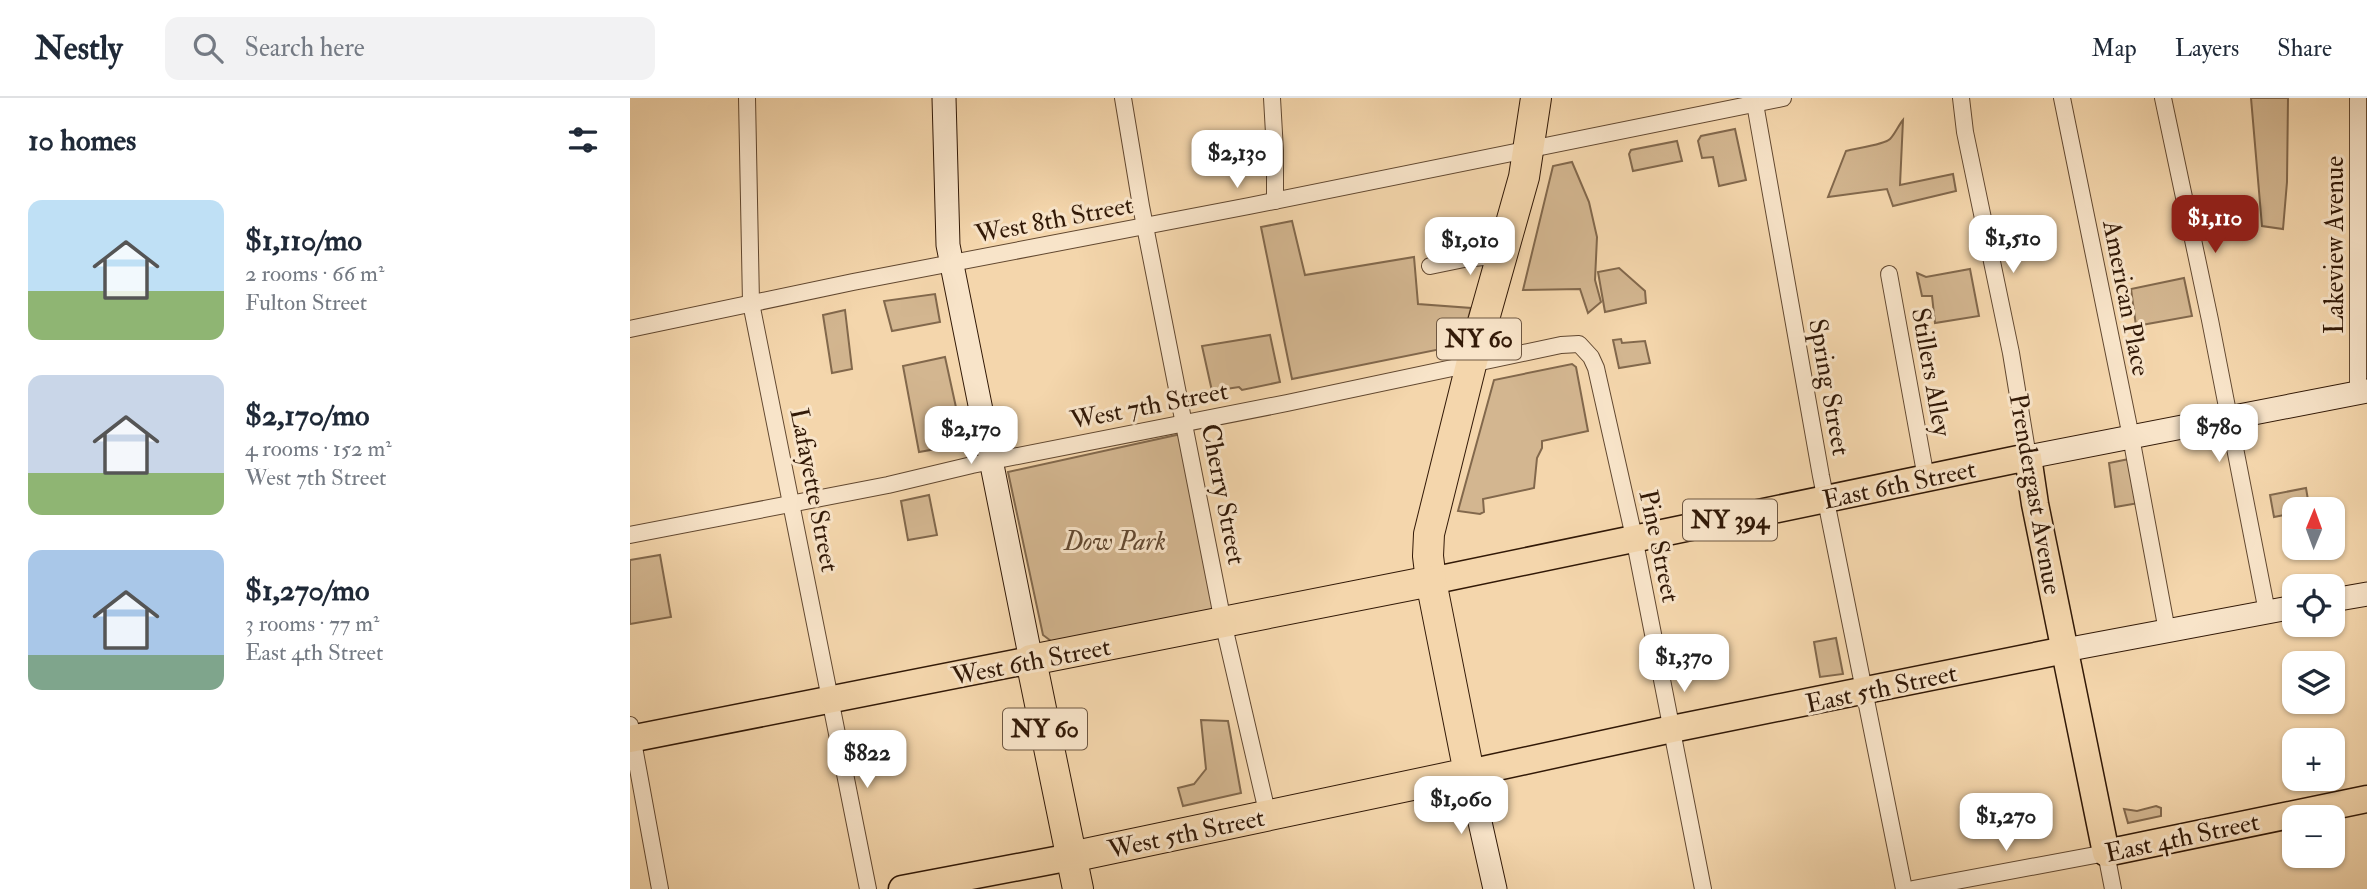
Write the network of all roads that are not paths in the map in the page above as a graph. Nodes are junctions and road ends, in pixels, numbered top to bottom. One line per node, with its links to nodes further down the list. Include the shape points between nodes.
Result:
1 (747, 98): 19 (street, Lafayette Street)
2 (944, 98): 16 (street)
3 (1123, 98): 14 (street, Cherry Street)
4 (1272, 98): 13 (street)
5 (1536, 98): 12 (highway, NY 60)
6 (1783, 98): 11 (street, West 8th Street)
7 (1961, 98): 27 (street, Prendergast Avenue)
8 (2062, 98): 26 (street, American Place)
9 (2163, 98): 24 (street)
10 (2358, 98): 23 (street, Lakeview Avenue)
11 (1755, 101): 12 (street, West 8th Street); 30 (street, Spring Street)
12 (1529, 149): 13 (street, West 8th Street); 15 (highway, NY 60)
13 (1275, 201): 14 (street, West 8th Street)
14 (1145, 227): 16 (street, West 8th Street); 25 (street, Cherry Street)
15 (1503, 255): 17 (street); 22 (highway, NY 60)
16 (951, 262): 19 (street, West 8th Street); 28 (street)
17 (1430, 266)
18 (1889, 274): 29 (street, Stillers Alley)
19 (751, 303): 20 (street, West 8th Street); 31 (street, Lafayette Street)
20 (630, 329)
21 (1579, 344): 22 (street, West 7th Street); 34 (street, Pine Street, via 1596,368)
22 (1471, 365): 25 (street, West 7th Street); 32 (highway, NY 60)
23 (2363, 392): 24 (street, East 6th Street)
24 (2229, 418): 26 (street, East 6th Street); 40 (street)
25 (1185, 423): 28 (street, West 7th Street); 41 (street, Cherry Street)
26 (2130, 436): 27 (street, East 6th Street); 42 (street, American Place)
27 (2028, 457): 29 (main road, East 6th Street / NY 394); 43 (main road, Prendergast Avenue)
28 (992, 461): 31 (street, West 7th Street); 44 (street)
29 (1926, 478): 30 (main road, East 6th Street / NY 394)
30 (1826, 500): 34 (main road, East 6th Street / NY 394); 45 (street, Spring Street)
31 (793, 503): 33 (street, West 7th Street); 46 (street, Lafayette Street)
32 (1435, 509): 35 (highway, NY 60, via 1428,556); 36 (highway, NY 60, via 1427,509 1414,572)
33 (630, 535)
34 (1634, 537): 35 (main road, East 6th Street / NY 394); 47 (street, Pine Street)
35 (1432, 581): 36 (highway, West 6th Street); 49 (highway, NY 60)
36 (1402, 587): 41 (highway, West 6th Street)
37 (2367, 594): 38 (street)
38 (2345, 598)
39 (2282, 609): 40 (street, East 5th Street)
40 (2267, 612): 42 (street, East 5th Street)
41 (1223, 622): 44 (highway, West 6th Street); 51 (street, Cherry Street)
42 (2167, 631): 43 (street, East 5th Street)
43 (2065, 650): 45 (main road, East 5th Street); 52 (main road, Prendergast Avenue)
44 (1031, 660): 46 (main road, West 6th Street); 53 (highway, NY 60)
45 (1864, 692): 47 (main road, East 5th Street); 60 (street, Spring Street)
46 (832, 699): 48 (main road, West 6th Street); 55 (street, Lafayette Street)
47 (1672, 729): 49 (main road, East 5th Street); 59 (street, Pine Street)
48 (631, 734): 54 (street)
49 (1469, 773): 51 (highway, West 5th Street); 58 (street)
50 (2367, 799): 52 (main road, East 4th Street)
51 (1268, 816): 53 (highway, West 5th Street)
52 (2106, 853): 61 (street, East 4th Street); 62 (street, Prendergast Avenue)
53 (1071, 857): 56 (main road, West 5th Street); 57 (highway, NY 60)
54 (660, 889)
55 (867, 889)
56 (902, 889)
57 (1078, 889)
58 (1495, 889)
59 (1703, 889)
60 (1904, 889)
61 (1913, 889)
62 (2113, 889)

